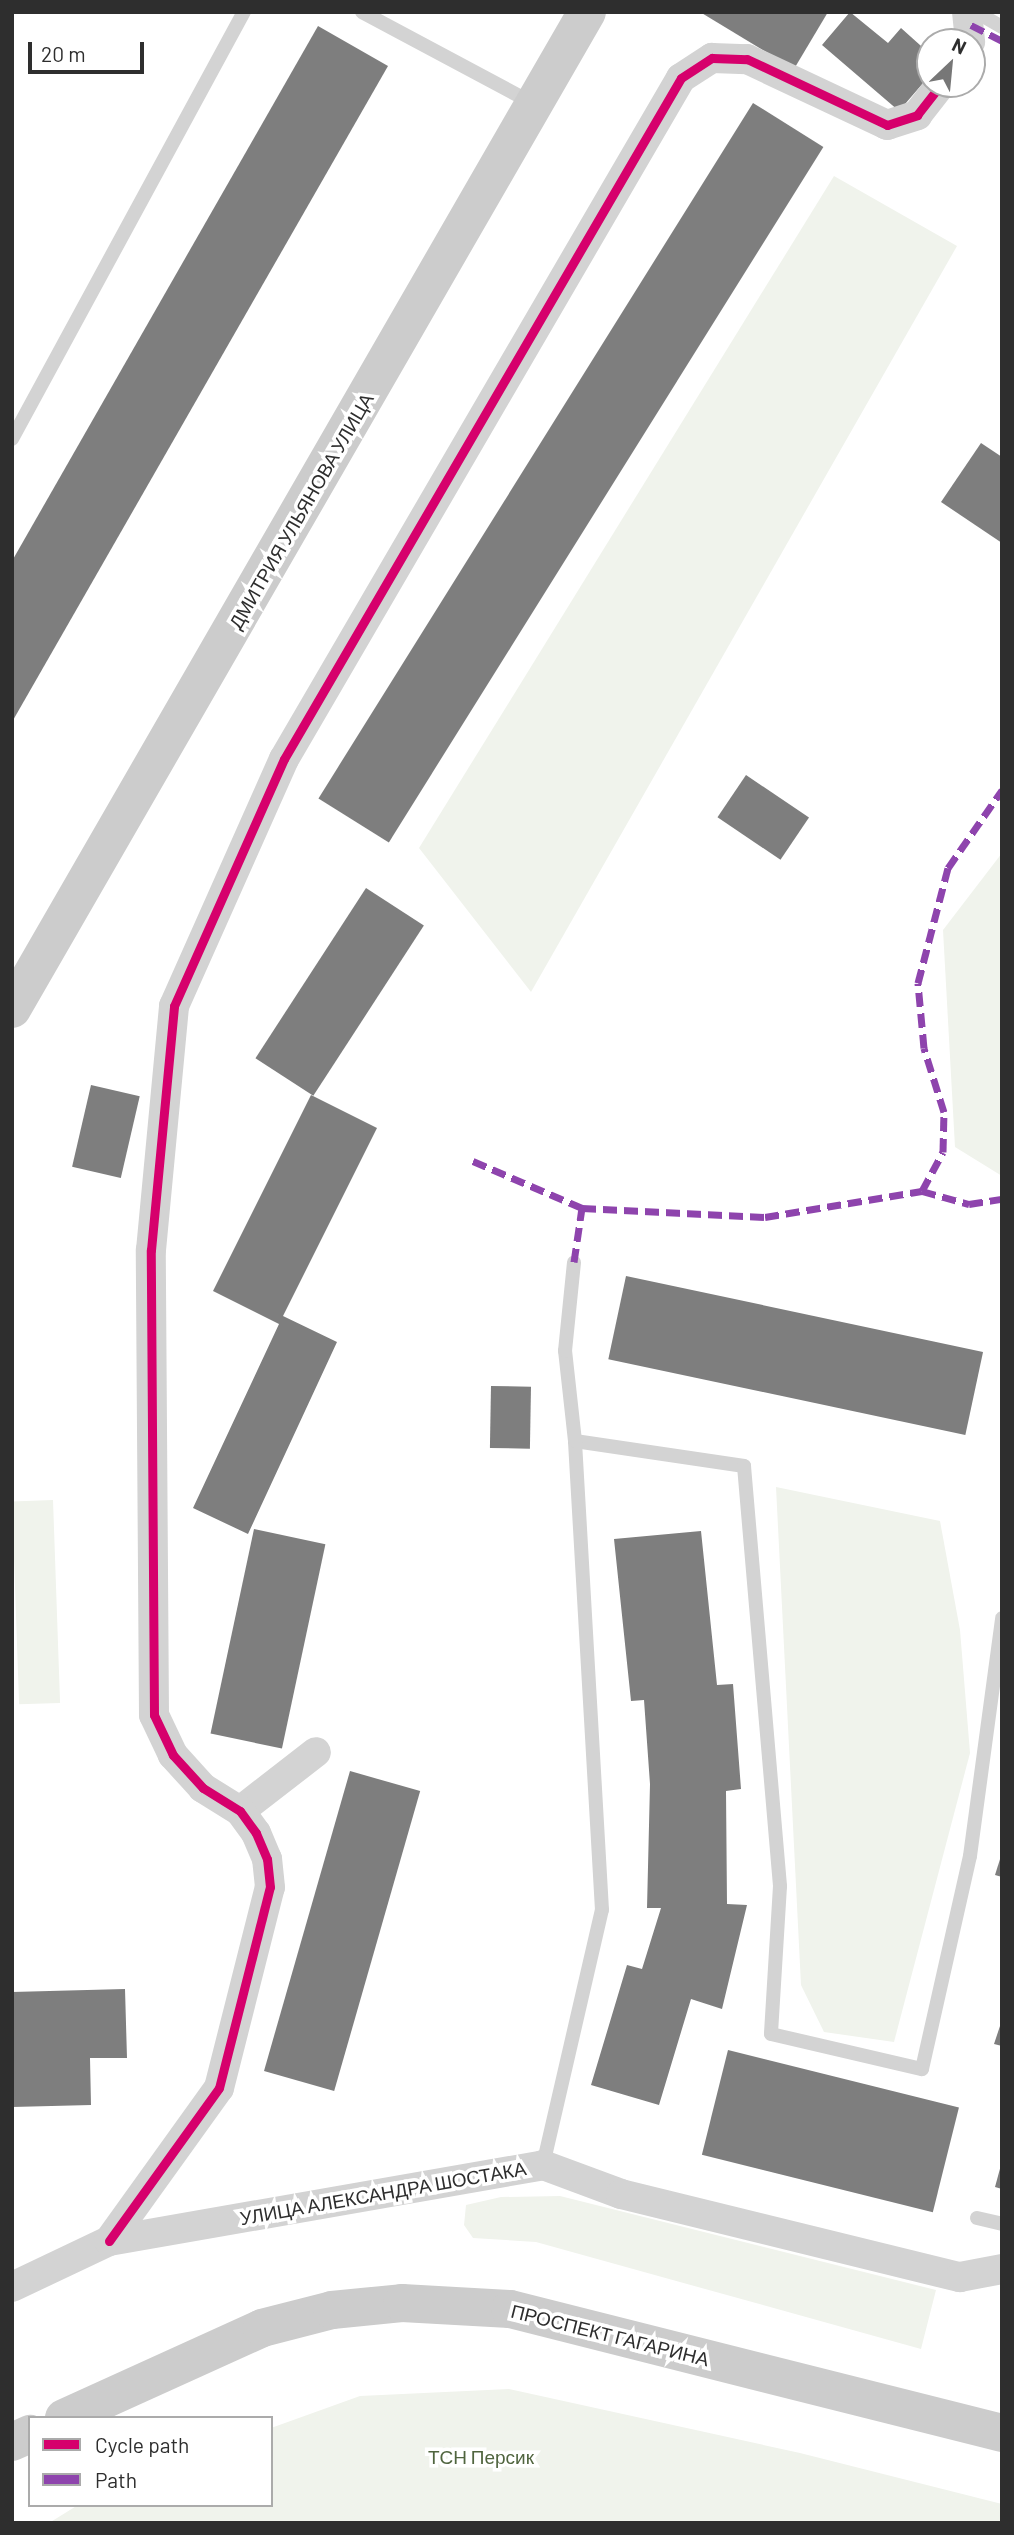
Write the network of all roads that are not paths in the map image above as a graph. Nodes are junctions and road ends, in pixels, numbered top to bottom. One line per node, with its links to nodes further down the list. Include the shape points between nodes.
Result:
1 (244, 12): 8 (lane)
2 (362, 12): 7 (lane)
3 (587, 12): 7 (main road, ДМИТРИЯ УЛЬЯНОВА УЛИЦА)
4 (976, 12): 5 (lane)
5 (1002, 27)
6 (930, 98): 14 (street, via 916,115 887,125 747,59 712,58 681,78 284,759 174,1006 151,1250 154,1715 173,1755 203,1788)
7 (536, 105): 9 (main road, ДМИТРИЯ УЛЬЯНОВА УЛИЦА)
8 (12, 439)
9 (17, 990)
10 (574, 1262): 11 (lane, via 565,1351)
11 (575, 1441): 12 (lane, via 744,1466 780,1886 771,2034 922,2069 970,1856); 15 (lane, via 602,1910)
12 (1002, 1618)
13 (316, 1752): 14 (street)
14 (240, 1811): 18 (street, via 267,1859 270,1887 219,2088)
15 (543, 2165): 18 (street, УЛИЦА АЛЕКСАНДРА ШОСТАКА); 19 (street, УЛИЦА АЛЕКСАНДРА ШОСТАКА, via 621,2194 960,2277)
16 (977, 2218): 17 (lane)
17 (1002, 2224)
18 (109, 2241): 20 (street, УЛИЦА АЛЕКСАНДРА ШОСТАКА)
19 (1002, 2269)
20 (12, 2287)
21 (68, 2416): 22 (main road, ПРОСПЕКТ ГАГАРИНА, via 262,2328 332,2310 402,2303 510,2309)
22 (1002, 2433)
23 (28, 2435): 24 (main road)
24 (12, 2442)

